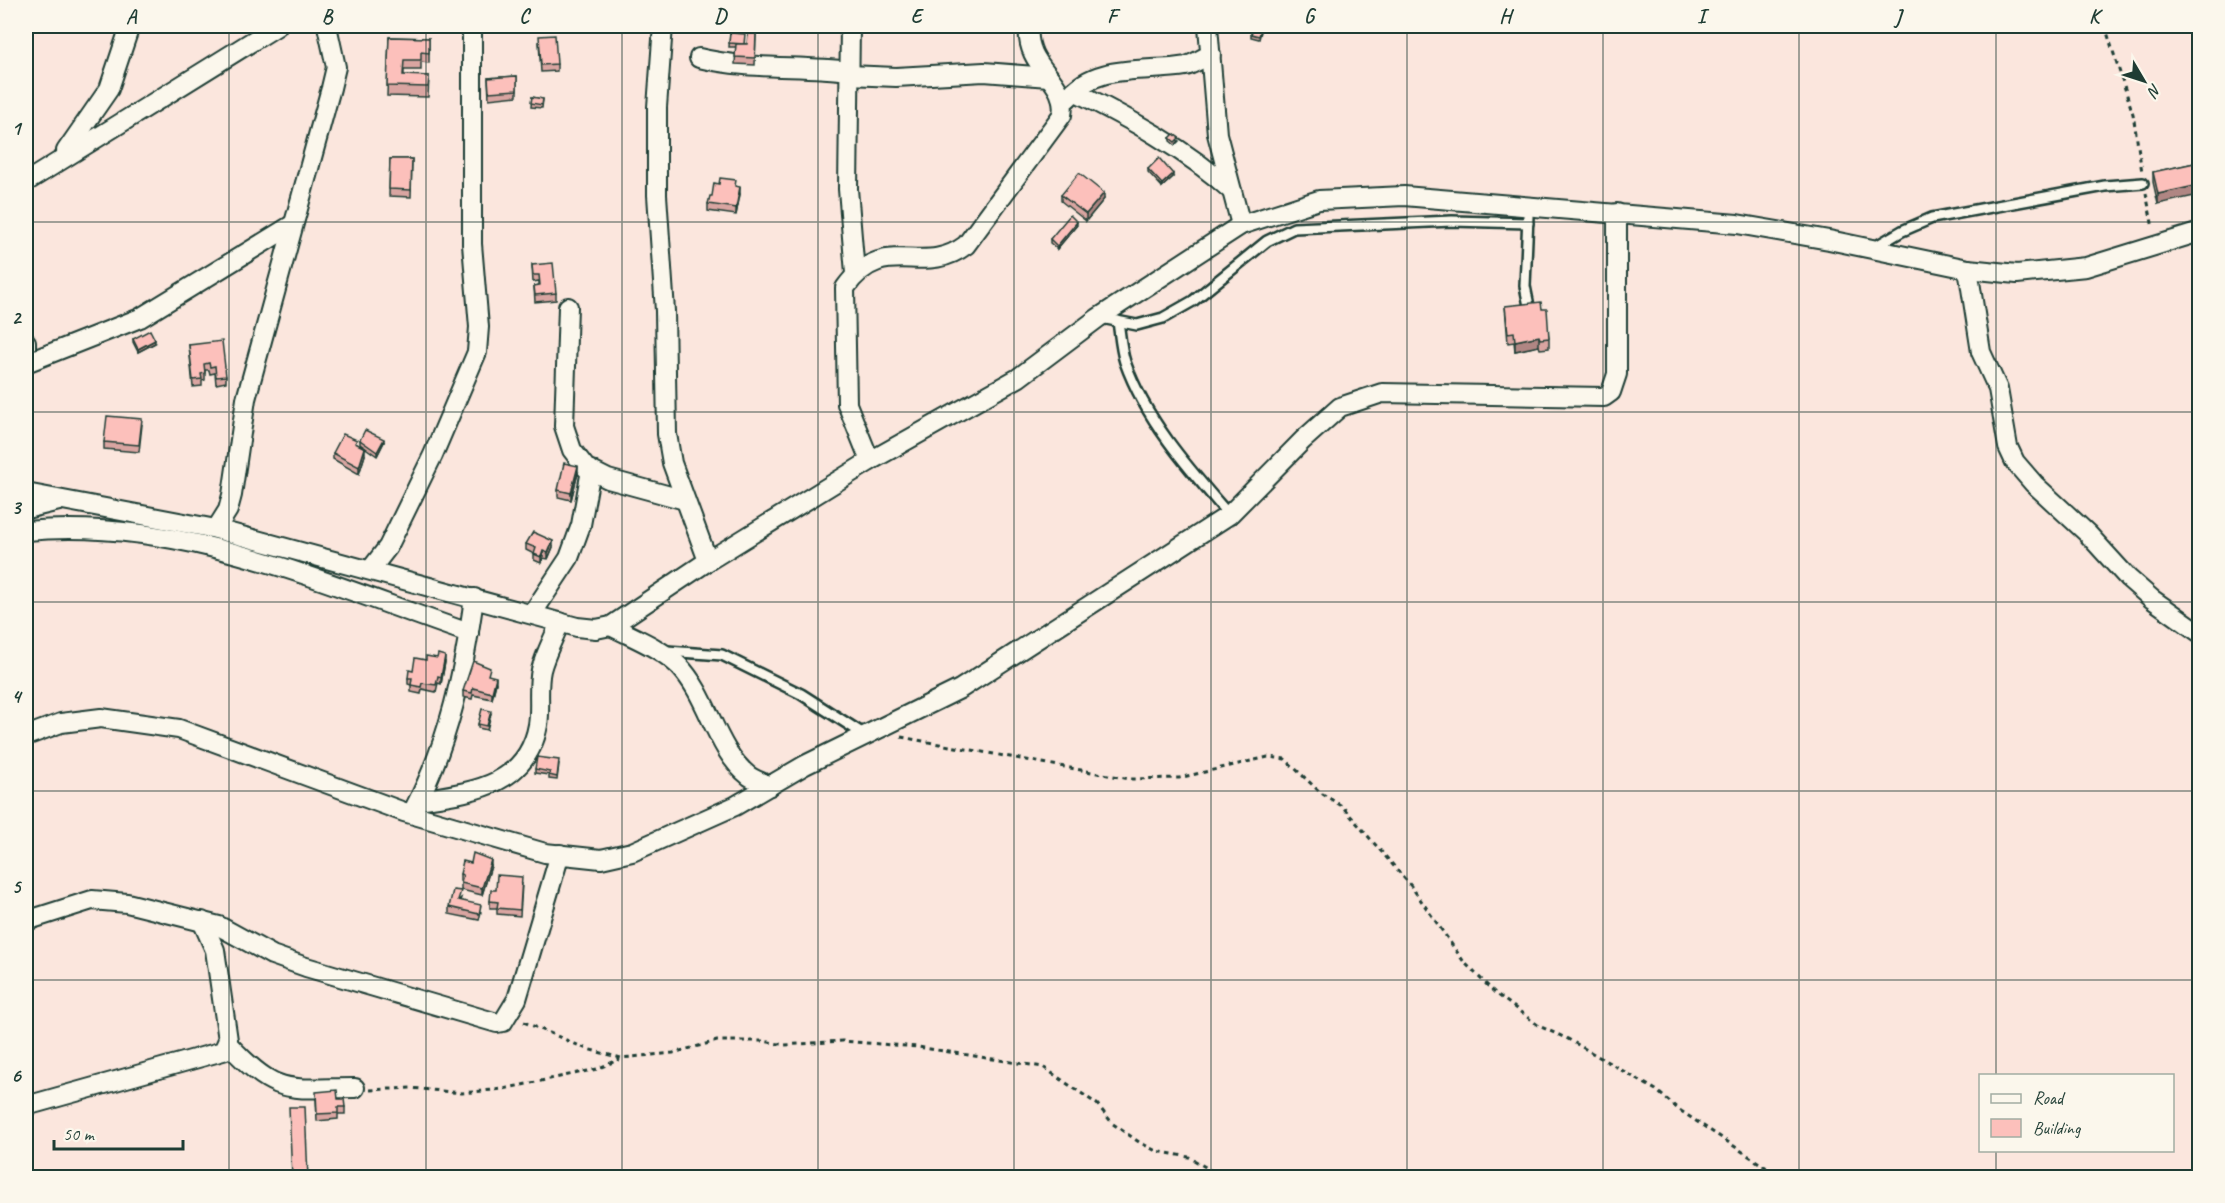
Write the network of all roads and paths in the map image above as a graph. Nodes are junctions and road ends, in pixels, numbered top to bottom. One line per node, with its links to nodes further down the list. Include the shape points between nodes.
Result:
1 (130, 26): 15 (street, via 109,89)
2 (277, 26): 15 (street)
3 (327, 26): 21 (street, via 336,67)
4 (472, 26): 45 (street, via 472,244 479,327 477,352 393,537)
5 (663, 26): 39 (street, via 657,107 657,195 665,311 667,435 672,463)
6 (850, 26): 12 (street)
7 (1029, 26): 13 (street, via 1027,40 1034,59)
8 (1208, 26): 10 (street)
9 (2104, 26): 17 (path, via 2133,114)
10 (1211, 54): 14 (street, via 1189,66 1125,70 1102,76); 18 (street, via 1217,134)
11 (699, 58): 12 (street, via 754,68 817,67)
12 (849, 73): 13 (street, via 896,77 984,72); 27 (street, via 848,189)
13 (1049, 77): 14 (street)
14 (1069, 97): 18 (street, via 1155,134); 27 (street, via 1062,116 966,245 942,259 871,261)
15 (63, 156): 16 (street)
16 (26, 182)
17 (2143, 183): 24 (path); 25 (lane, via 2105,186 1932,218)
18 (1232, 191): 22 (street)
19 (1617, 213): 20 (street); 25 (street, via 1737,224); 41 (street, via 1617,374 1611,392 1604,397 1584,398 1382,393 1340,407)
20 (1528, 214): 22 (street, via 1404,196 1318,200); 28 (lane, via 1525,286); 31 (lane, via 1294,228 1267,241 1193,302 1163,318 1137,325)
21 (292, 225): 34 (street, via 140,318); 42 (street, via 246,399 232,495)
22 (1240, 225): 30 (street)
23 (2199, 232): 24 (street)
24 (2157, 244): 26 (street, via 2086,267 2017,274)
25 (1871, 250): 26 (street)
26 (1968, 269): 51 (street, via 1981,352 1998,389 2008,447 2015,462 2128,578)
27 (855, 273): 35 (street, via 845,288 845,383 847,404)
28 (1529, 306)
29 (568, 308): 36 (street, via 564,426 572,450)
30 (1098, 318): 31 (lane); 35 (street, via 1018,378)
31 (1118, 321): 41 (lane, via 1124,360 1139,395 1178,456)
32 (26, 342): 33 (street)
33 (26, 353)
34 (26, 363)
35 (870, 461): 44 (street)
36 (591, 470): 39 (street, via 627,485); 47 (street, via 581,525 569,558)
37 (26, 493): 38 (street)
38 (63, 500): 40 (street); 42 (street)
39 (686, 500): 44 (street)
40 (26, 509)
41 (1229, 515): 53 (street, via 960,689)
42 (216, 529): 45 (street)
43 (26, 531): 50 (street, via 51,528 120,533 262,559)
44 (708, 561): 49 (street)
45 (371, 569): 46 (street)
46 (474, 598): 47 (street); 50 (street)
47 (532, 614): 48 (street)
48 (560, 622): 49 (street, via 596,629); 56 (street, via 541,671 538,725 531,750 513,772 490,786)
49 (611, 626): 52 (street)
50 (469, 633): 56 (street, via 451,721 435,768)
51 (2199, 633)
52 (658, 651): 53 (lane, via 722,655 801,693); 55 (street, via 679,666 691,681 735,761 750,777)
53 (869, 733): 55 (street); 66 (path, via 1130,780 1179,778 1268,757 1285,759 1321,793 1342,806 1410,886 1464,962 1494,992 1539,1026 1656,1090)
54 (26, 736): 56 (street, via 61,723 101,718 179,729)
55 (770, 786): 57 (street, via 632,852 601,859)
56 (415, 807): 57 (street, via 545,853)
57 (560, 854): 60 (street, via 517,999)
58 (26, 921): 59 (street, via 92,900 127,903)
59 (202, 921): 60 (street, via 306,967 497,1023); 61 (street, via 215,950)
60 (508, 1016): 62 (path, via 586,1049)
61 (228, 1044): 63 (street, via 251,1069 279,1086 298,1090); 64 (street, via 223,1051)
62 (621, 1058): 63 (path, via 597,1069 503,1089 462,1093); 65 (path, via 673,1053 732,1040 785,1045 842,1041 918,1047 1043,1067 1097,1104 1113,1124 1139,1142 1155,1151 1189,1157)
63 (355, 1088)
64 (26, 1106)
65 (1223, 1178)
66 (1782, 1178)

